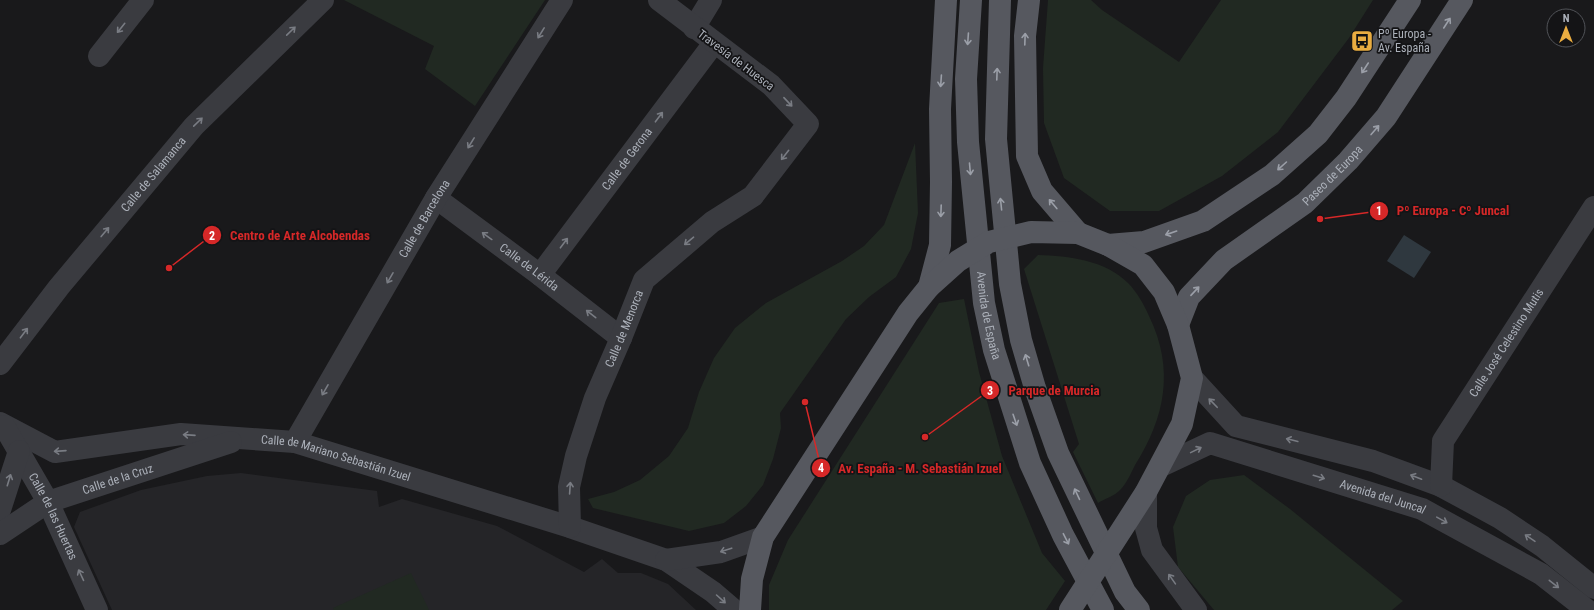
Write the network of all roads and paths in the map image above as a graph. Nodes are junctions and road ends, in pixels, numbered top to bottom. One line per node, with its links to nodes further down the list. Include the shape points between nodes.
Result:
1 (143, 0): 14 (street, one-way to 14)
2 (323, 0): 24 (street, Calle de Salamanca, one-way to 2, via 59,287 194,126)
3 (562, 0): 16 (street, Calle de Barcelona, one-way to 16)
4 (659, 0): 12 (street, Travesía de Huesca)
5 (711, 0): 12 (street)
6 (946, 0): 21 (main road, one-way to 21, via 940,109 940,245)
7 (971, 0): 44 (main road, Avenida de España, one-way to 44, via 966,79 968,142 984,303 994,350 1030,463 1063,535)
8 (1000, 0): 45 (main road, one-way to 8, via 1125,592 1058,453 1021,340 1010,284 996,139)
9 (1029, 0): 18 (main road, one-way to 9, via 1042,191 1026,156 1025,36)
10 (1410, 0): 19 (main road, one-way to 19, via 1346,98 1318,134 1272,175 1203,221 1144,242)
11 (1462, 0): 22 (main road, Paseo de Europa, one-way to 11, via 1189,297 1224,260 1305,203 1348,161 1386,117)
12 (694, 28): 13 (street, Travesía de Huesca)
13 (714, 43): 15 (street, Travesía de Huesca, one-way to 15, via 771,85); 20 (street, Calle de Gerona, one-way to 13)
14 (99, 56)
15 (808, 124): 23 (street, Calle de Menorca, one-way to 23, via 753,196 712,222 644,280)
16 (436, 198): 20 (street, Calle de Lérida, one-way to 16); 28 (street, Calle de Barcelona, one-way to 28)
17 (1594, 207): 31 (street, Calle José Celestino Mutis, via 1443,441)
18 (1078, 234): 19 (main road); 21 (main road, via 1031,232 989,242 958,261)
19 (1108, 245): 22 (main road, via 1143,265 1164,292)
20 (540, 275): 23 (street, Calle de Lérida, one-way to 20)
21 (929, 287): 37 (main road, via 908,313)
22 (1178, 325): 25 (main road)
23 (622, 338): 35 (street, Calle de Menorca, one-way to 23, via 569,487 576,456 595,398)
24 (0, 364)
25 (1192, 378): 30 (main road, via 1182,424); 31 (street, one-way to 25, via 1373,461 1236,426)
26 (2, 424): 27 (street, Calle de Mariano Sebastián Izuel, one-way to 26, via 181,434 55,452); 29 (street, Calle de las Huertas)
27 (242, 438): 28 (street, Calle de Mariano Sebastián Izuel); 33 (street, Calle de la Cruz)
28 (295, 442): 35 (street, Calle de Mariano Sebastián Izuel)
29 (19, 451): 33 (street, Calle de las Huertas); 34 (street, one-way to 29)
30 (1161, 466): 32 (main road); 47 (street, Avenida del Juncal, one-way to 47, via 1210,443 1422,509 1542,574)
31 (1441, 486): 39 (street, one-way to 31, via 1542,546 1500,518)
32 (1146, 492): 40 (main road); 46 (street, one-way to 32, via 1152,550 1146,528)
33 (48, 502): 36 (street, Calle de la Cruz); 41 (street, Calle de las Huertas, one-way to 33)
34 (0, 510)
35 (570, 527): 38 (street, Calle de Mariano Sebastián Izuel)
36 (0, 534)
37 (763, 537): 38 (street, Calle de Mariano Sebastián Izuel, one-way to 38, via 721,552); 43 (main road, via 752,579)
38 (666, 560): 42 (street, Calle de Mariano Sebastián Izuel, one-way to 42, via 713,592)
39 (1594, 588)
40 (1072, 606)
41 (97, 610)
42 (734, 610)
43 (750, 610)
44 (1103, 610)
45 (1140, 610)
46 (1196, 610)
47 (1587, 610)

